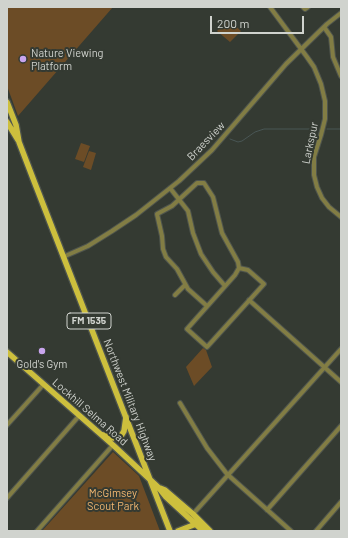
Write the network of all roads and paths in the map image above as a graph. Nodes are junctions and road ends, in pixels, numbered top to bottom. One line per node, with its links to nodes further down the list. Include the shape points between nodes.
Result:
1 (270, 7): 4 (street, Larkspur)
2 (341, 13): 3 (street, Braesview)
3 (324, 27): 4 (street, Braesview); 6 (street, via 331,37)
4 (301, 49): 11 (street, Braesview, via 277,73 212,150); 13 (street, Larkspur, via 318,75 325,101 323,128 313,163 315,182 322,198)
5 (341, 62): 6 (street)
6 (336, 64): 7 (street)
7 (341, 76)
8 (7, 102): 10 (main road, Northwest Military Highway / FM 1535, via 16,125)
9 (7, 122): 10 (main road, Northwest Military Highway / FM 1535)
10 (19, 142): 14 (main road, Northwest Military Highway / FM 1535)
11 (170, 188): 12 (street); 14 (street, Braesview, via 112,232)
12 (179, 200): 15 (street, via 199,182 206,186 213,197 222,233); 16 (street, via 157,214 164,253); 17 (street, via 188,213 201,254)
13 (341, 217)
14 (63, 257): 28 (main road, Northwest Military Highway / FM 1535)
15 (239, 268): 17 (street); 19 (street, via 248,270 264,284)
16 (186, 285): 18 (street); 20 (street)
17 (225, 286): 20 (street)
18 (176, 295)
19 (250, 300): 20 (street, via 207,347 187,329); 23 (street)
20 (207, 306)
21 (341, 349): 23 (street)
22 (7, 353): 25 (main road, Lockhill Selma Road)
23 (324, 367): 24 (street); 33 (street)
24 (341, 382)
25 (44, 385): 27 (main road, Lockhill Selma Road); 29 (street)
26 (180, 403): 33 (street, via 207,448)
27 (79, 416): 31 (main road, Lockhill Selma Road); 36 (street)
28 (126, 417): 31 (main road, via 123,434 119,438); 34 (main road, Northwest Military Highway / FM 1535)
29 (7, 425)
30 (341, 426): 39 (street)
31 (100, 434): 32 (main road, Lockhill Selma Road)
32 (113, 445): 34 (main road, Lockhill Selma Road); 42 (street)
33 (228, 476): 39 (street); 40 (street)
34 (151, 480): 35 (main road, Lockhill Selma Road); 43 (main road, Northwest Military Highway / FM 1535)
35 (158, 487): 38 (main road, Lockhill Selma Road); 40 (main road, Lockhill Selma Road)
36 (7, 498)
37 (341, 502): 48 (street)
38 (179, 508): 40 (main road, via 190,515); 41 (main road, Lockhill Selma Road)
39 (267, 510): 47 (street)
40 (194, 514): 46 (main road, Lockhill Selma Road)
41 (196, 524): 44 (main road); 45 (main road, Lockhill Selma Road)
42 (37, 531)
43 (170, 531)
44 (178, 531)
45 (203, 531)
46 (210, 531)
47 (291, 531)
48 (316, 531)

